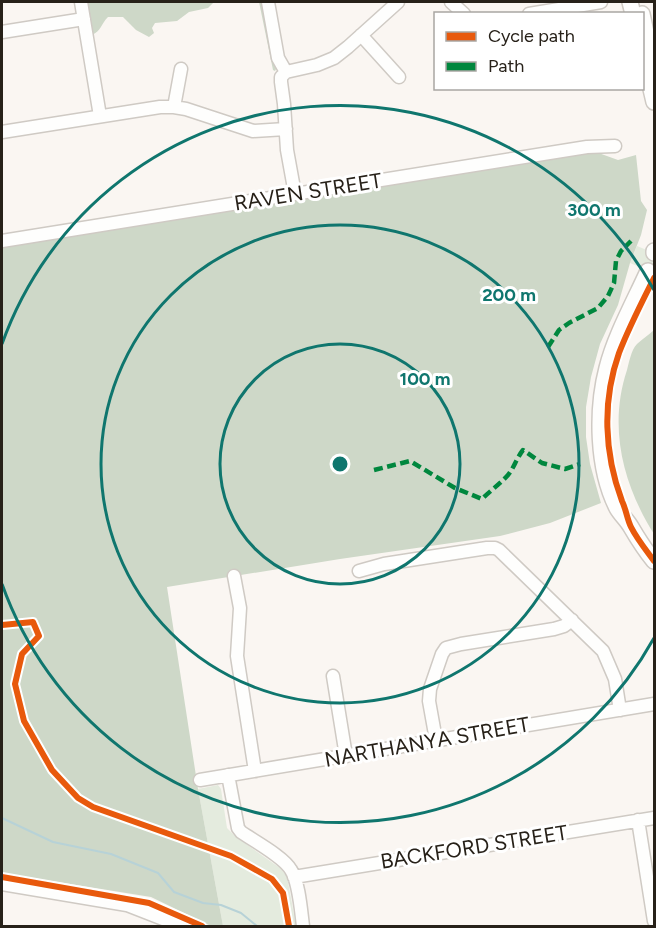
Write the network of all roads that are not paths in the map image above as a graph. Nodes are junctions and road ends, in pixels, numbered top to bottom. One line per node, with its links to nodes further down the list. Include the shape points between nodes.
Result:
1 (81, 2): 6 (street)
2 (268, 2): 13 (street, via 278,58)
3 (398, 2): 9 (street)
4 (602, 2): 5 (street)
5 (541, 12)
6 (84, 19): 8 (street); 17 (street)
7 (644, 23): 12 (main road)
8 (2, 32)
9 (360, 35): 13 (street, via 326,62); 14 (street)
10 (644, 62): 15 (main road)
11 (181, 69): 16 (street)
12 (654, 69)
13 (285, 72): 18 (street, via 280,82)
14 (399, 77)
15 (654, 102)
16 (174, 107): 17 (street); 18 (street, via 253,131)
17 (100, 117): 19 (street)
18 (286, 129): 21 (street)
19 (2, 132)
20 (615, 146): 21 (street, RAVEN STREET, via 588,147)
21 (295, 194): 22 (street, RAVEN STREET)
22 (2, 241)
23 (651, 274): 24 (main road, via 610,356 600,413 608,482 618,509)
24 (654, 561)
25 (358, 571): 27 (street, via 495,548)
26 (234, 576): 33 (street, via 240,608 237,656)
27 (572, 620): 30 (street, via 605,654); 31 (street, via 554,629 446,648 429,695)
28 (333, 676): 32 (street)
29 (654, 705): 30 (street, NARTHANYA STREET)
30 (621, 710): 31 (street, NARTHANYA STREET)
31 (436, 740): 32 (street, NARTHANYA STREET)
32 (346, 756): 33 (street, NARTHANYA STREET)
33 (255, 771): 34 (street, NARTHANYA STREET)
34 (228, 775): 35 (street, NARTHANYA STREET); 38 (street, via 238,828 284,861)
35 (200, 780)
36 (654, 818): 37 (street, BACKFORD STREET)
37 (638, 820): 38 (street, BACKFORD STREET); 40 (street)
38 (294, 877): 42 (street)
39 (2, 884): 41 (street, via 127,905)
40 (654, 921)
41 (182, 927)
42 (303, 927)

